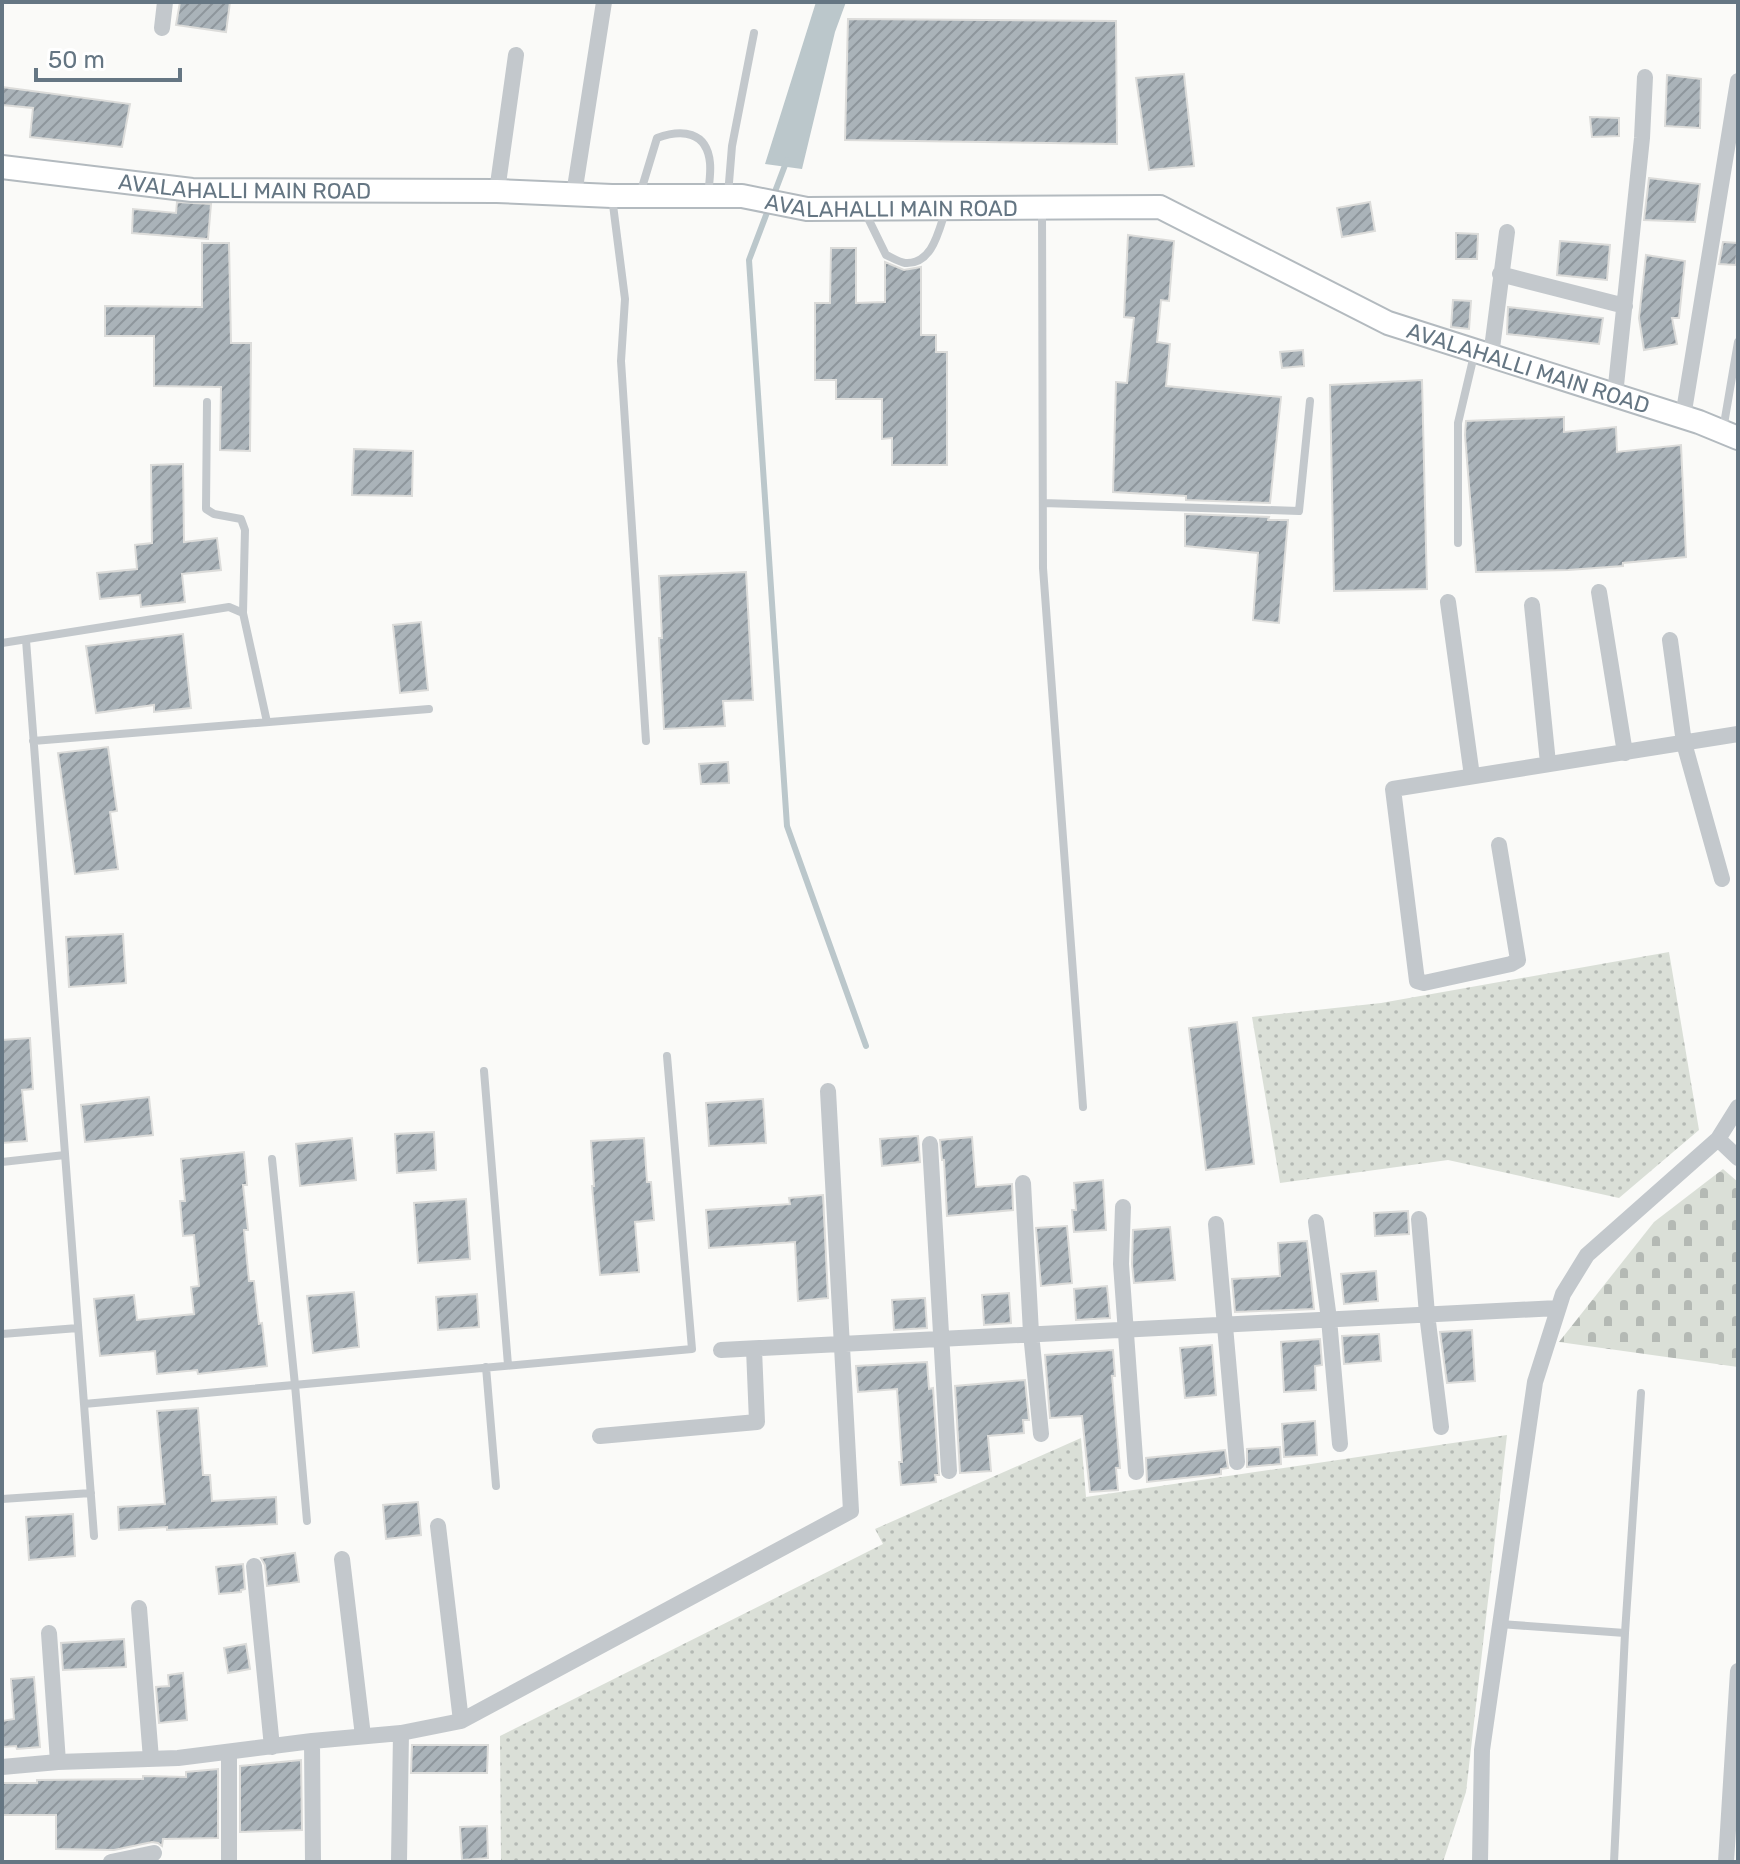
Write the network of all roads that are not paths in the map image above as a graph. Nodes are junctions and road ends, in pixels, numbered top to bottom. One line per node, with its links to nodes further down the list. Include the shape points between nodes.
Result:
1 (165, 2): 3 (street)
2 (604, 2): 10 (street)
3 (162, 28)
4 (754, 33): 13 (lane)
5 (516, 55): 9 (street)
6 (1645, 77): 19 (street)
7 (1738, 81): 25 (street)
8 (2, 167): 9 (main road, AVALAHALLI MAIN ROAD, via 192,190)
9 (497, 191): 10 (main road, AVALAHALLI MAIN ROAD)
10 (574, 194): 11 (main road, AVALAHALLI MAIN ROAD)
11 (612, 196): 12 (main road, AVALAHALLI MAIN ROAD); 40 (lane, via 625,299 621,361)
12 (640, 196): 13 (main road, AVALAHALLI MAIN ROAD); 13 (lane, via 657,138 672,133 691,134 704,143)
13 (726, 196): 14 (main road, AVALAHALLI MAIN ROAD, via 807,209)
14 (864, 208): 15 (main road, AVALAHALLI MAIN ROAD); 15 (lane, via 886,255 903,263 919,260 931,249)
15 (946, 208): 16 (main road, AVALAHALLI MAIN ROAD)
16 (1042, 208): 21 (main road, AVALAHALLI MAIN ROAD, via 1160,207 1388,323); 27 (lane)
17 (1507, 232): 18 (street)
18 (1500, 274): 19 (street); 21 (street)
19 (1625, 306): 22 (street)
20 (1738, 342): 26 (lane)
21 (1483, 353): 22 (main road, AVALAHALLI MAIN ROAD); 28 (lane, via 1458,423)
22 (1615, 395): 25 (main road, AVALAHALLI MAIN ROAD)
23 (1310, 401): 27 (lane, via 1299,511)
24 (207, 402): 32 (lane, via 206,509 241,519 245,530)
25 (1683, 417): 26 (main road, AVALAHALLI MAIN ROAD)
26 (1730, 434)
27 (1043, 503): 50 (lane, via 1045,598)
28 (1458, 543)
29 (1599, 592): 42 (street)
30 (1448, 602): 44 (street)
31 (1532, 605): 43 (street)
32 (243, 613): 33 (lane, via 229,607); 37 (lane)
33 (26, 640): 35 (lane); 39 (lane)
34 (1670, 640): 41 (street)
35 (2, 643)
36 (429, 709): 37 (lane)
37 (267, 722): 39 (lane)
38 (1738, 734): 41 (street)
39 (33, 741): 54 (lane)
40 (646, 741)
41 (1684, 743): 42 (street); 46 (street)
42 (1625, 753): 43 (street)
43 (1548, 763): 44 (street)
44 (1472, 776): 45 (street, via 1393,789 1417,981 1518,960)
45 (1499, 845)
46 (1722, 879)
47 (667, 1056): 75 (lane, via 692,1349)
48 (484, 1071): 75 (lane)
49 (828, 1091): 72 (street)
50 (1083, 1107)
51 (1738, 1107): 52 (street)
52 (1718, 1139): 55 (street); 63 (street, via 1587,1255)
53 (930, 1144): 71 (street)
54 (65, 1155): 57 (lane); 67 (lane)
55 (1738, 1158)
56 (272, 1159): 77 (lane)
57 (2, 1162)
58 (1023, 1183): 69 (street)
59 (1123, 1207): 68 (street)
60 (1419, 1219): 64 (street)
61 (1316, 1222): 65 (street)
62 (1216, 1224): 66 (street)
63 (1558, 1308): 64 (street); 96 (street, via 1535,1382)
64 (1427, 1314): 65 (street); 80 (street)
65 (1329, 1319): 66 (street); 83 (street)
66 (1225, 1324): 68 (street); 84 (street)
67 (78, 1328): 70 (lane); 79 (lane)
68 (1125, 1329): 69 (street); 86 (street)
69 (1031, 1333): 71 (street); 81 (street)
70 (2, 1334)
71 (941, 1340): 72 (street); 85 (street)
72 (842, 1343): 73 (street); 100 (street, via 851,1511)
73 (754, 1349): 74 (street); 82 (street, via 757,1422)
74 (721, 1350)
75 (508, 1365): 76 (lane)
76 (486, 1367): 77 (lane); 87 (lane)
77 (295, 1385): 79 (lane); 90 (lane)
78 (1641, 1393): 98 (lane)
79 (84, 1404): 88 (lane)
80 (1441, 1427)
81 (1041, 1434)
82 (600, 1436)
83 (1340, 1444)
84 (1237, 1462)
85 (949, 1471)
86 (1136, 1472)
87 (496, 1486)
88 (91, 1493): 89 (lane); 92 (lane)
89 (2, 1499)
90 (307, 1521)
91 (438, 1526): 100 (street)
92 (94, 1536)
93 (342, 1559): 102 (street)
94 (254, 1566): 105 (street)
95 (139, 1608): 107 (street)
96 (1500, 1624): 98 (lane); 116 (street, via 1482,1750)
97 (49, 1633): 108 (street)
98 (1625, 1633): 117 (lane)
99 (1738, 1671): 104 (street)
100 (461, 1721): 101 (street)
101 (401, 1733): 102 (street); 115 (street)
102 (363, 1736): 103 (street)
103 (312, 1741): 105 (street); 114 (street)
104 (1736, 1744): 110 (street)
105 (272, 1747): 106 (street)
106 (229, 1753): 107 (street); 113 (street)
107 (151, 1759): 108 (street)
108 (58, 1762): 109 (street)
109 (2, 1767)
110 (1733, 1833): 118 (street)
111 (154, 1853): 112 (street)
112 (111, 1862)
113 (229, 1862)
114 (313, 1862)
115 (399, 1862)
116 (1480, 1862)
117 (1614, 1862)
118 (1726, 1862)

